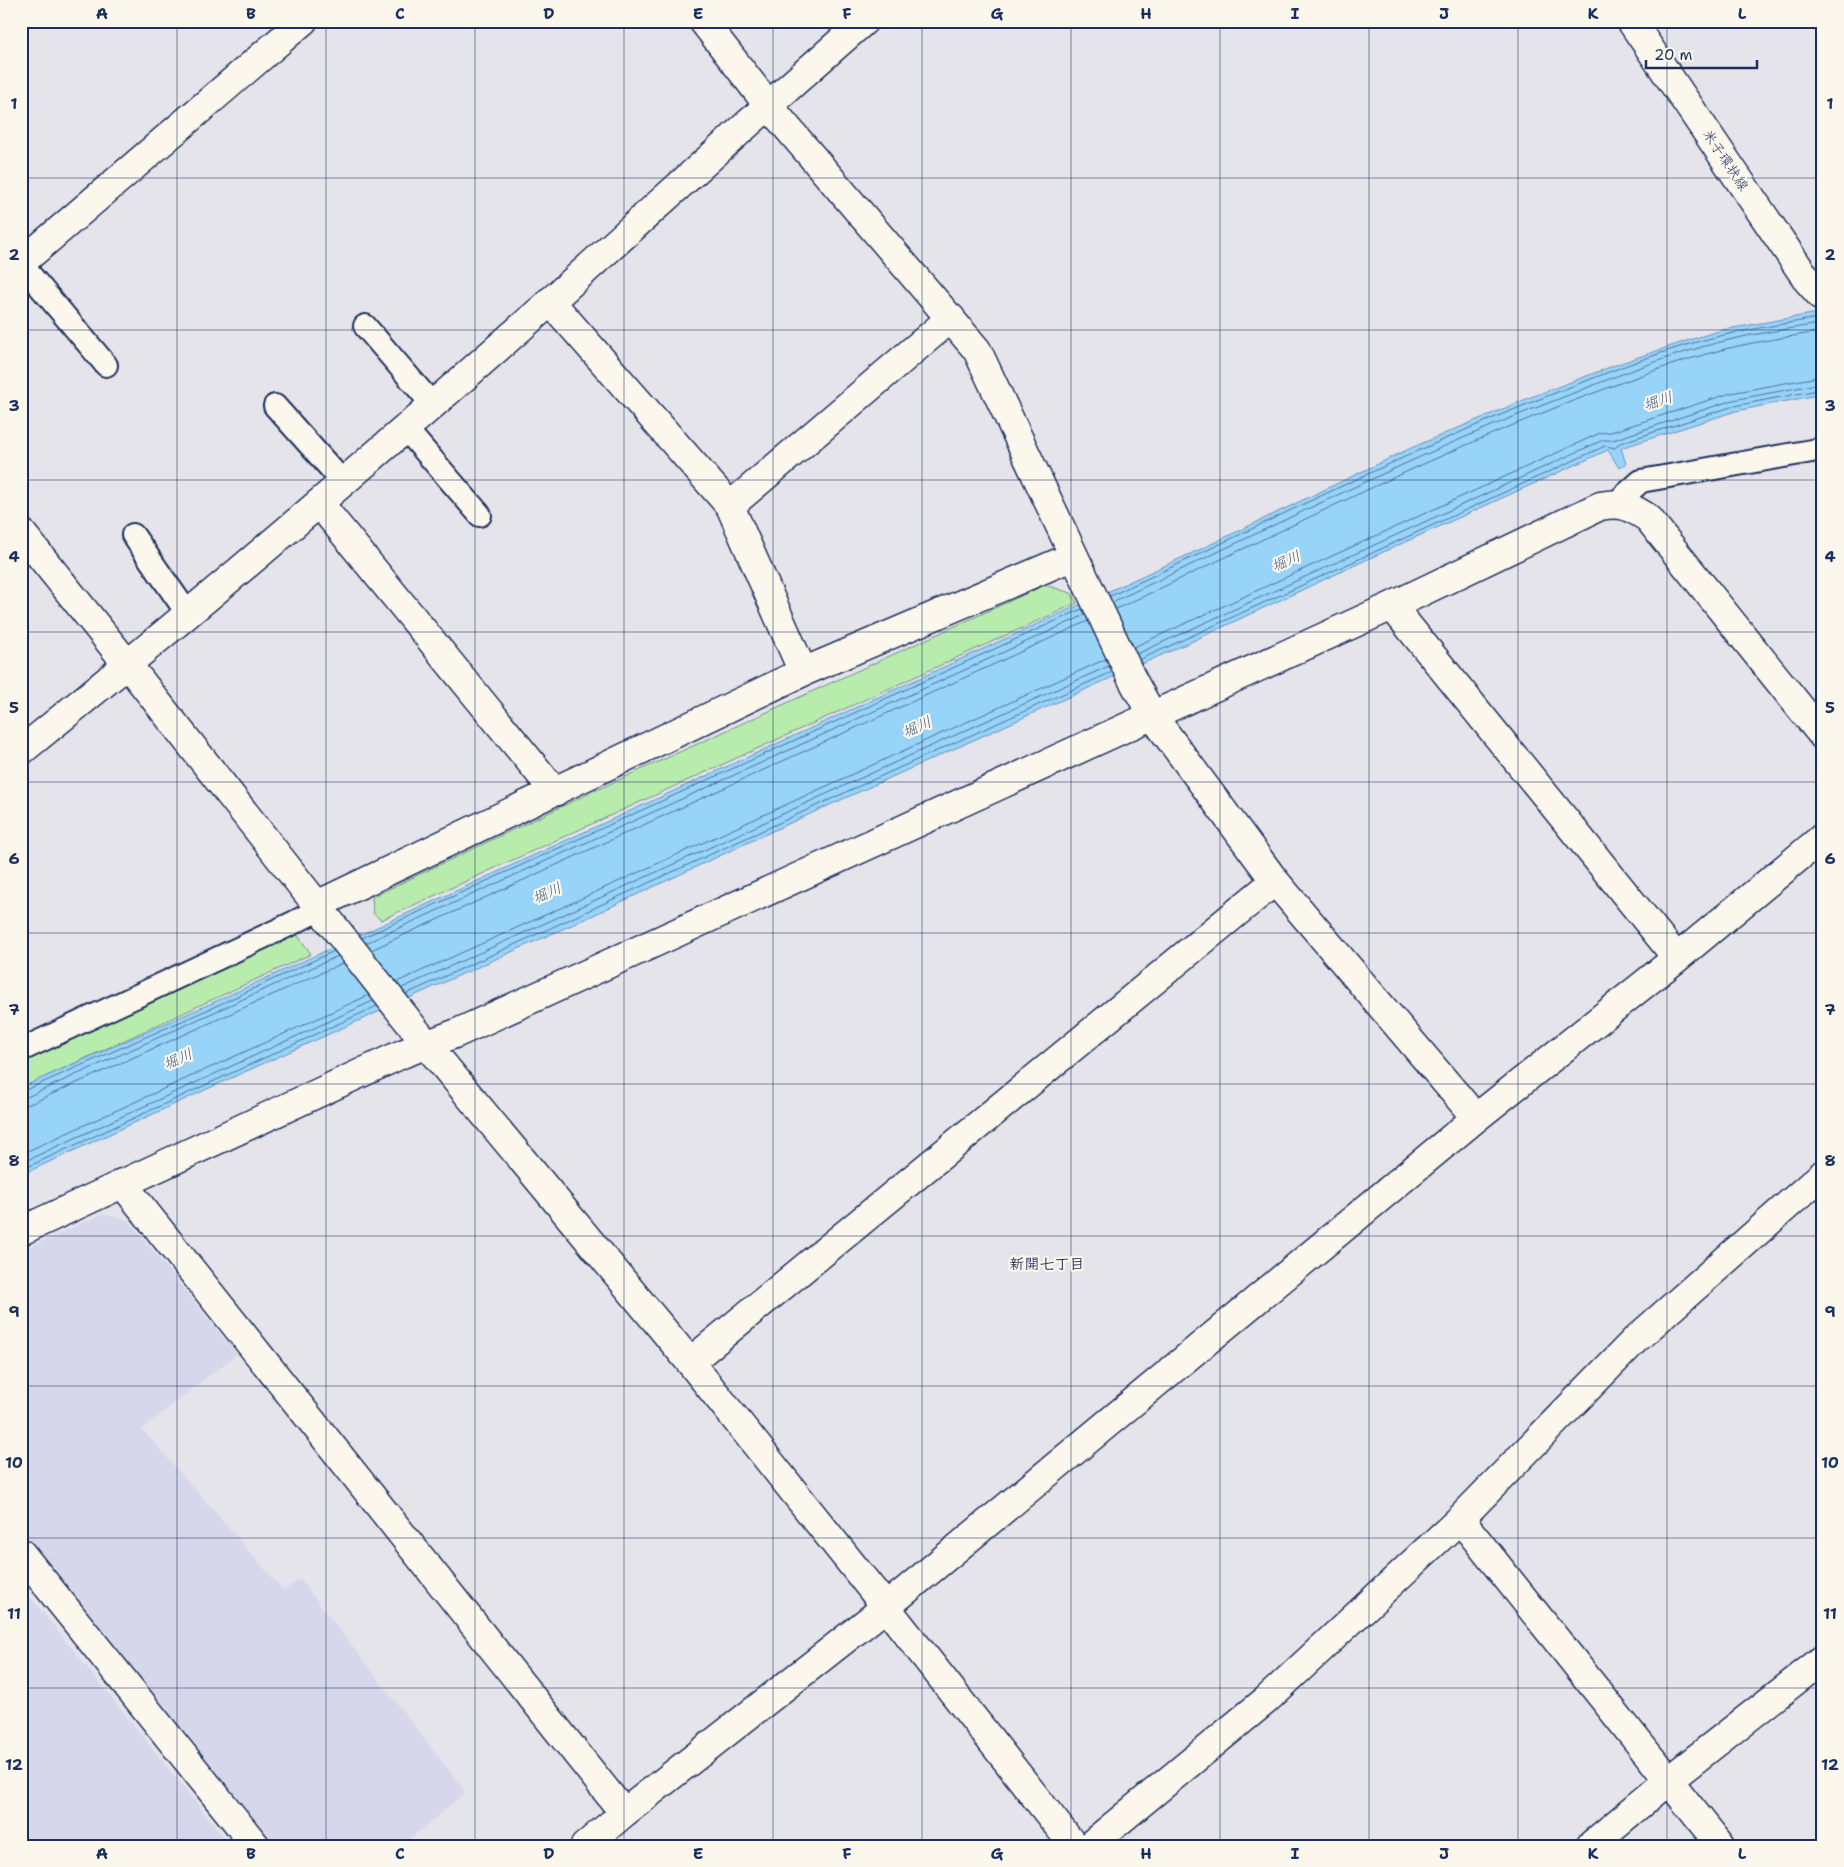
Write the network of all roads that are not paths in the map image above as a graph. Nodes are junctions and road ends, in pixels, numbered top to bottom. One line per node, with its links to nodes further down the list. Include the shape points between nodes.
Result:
1 (303, 21): 6 (street)
2 (703, 21): 5 (street)
3 (864, 21): 5 (street)
4 (1630, 21): 7 (street, 米子環状線)
5 (768, 105): 8 (street); 9 (street)
6 (21, 264): 11 (lane)
7 (1816, 290)
8 (550, 301): 12 (street); 19 (street)
9 (951, 318): 19 (street); 23 (street, via 978,350)
10 (366, 326): 12 (lane)
11 (106, 365)
12 (432, 404): 14 (street)
13 (274, 406): 16 (lane)
14 (404, 428): 16 (street); 20 (lane)
15 (1823, 449): 18 (lane, via 1641,481)
16 (343, 482): 17 (street)
17 (319, 503): 25 (street); 31 (street)
18 (1616, 503): 24 (street, via 1600,506); 29 (street, via 1631,507 1648,518)
19 (730, 506): 27 (street)
20 (480, 515)
21 (21, 532): 26 (street)
22 (133, 535): 25 (lane)
23 (1074, 556): 27 (street); 28 (street)
24 (1392, 606): 28 (street); 35 (street)
25 (188, 614): 26 (street)
26 (128, 665): 30 (street); 34 (street)
27 (803, 672): 31 (street)
28 (1152, 715): 33 (street); 36 (street)
29 (1823, 736)
30 (21, 750)
31 (555, 792): 34 (street)
32 (1823, 837): 35 (street)
33 (1276, 880): 38 (street); 42 (street)
34 (322, 911): 36 (street); 37 (lane)
35 (1676, 958): 38 (street)
36 (427, 1045): 40 (street); 42 (street)
37 (21, 1050)
38 (1476, 1118): 45 (street)
39 (1823, 1174): 43 (street, via 1634,1340)
40 (122, 1183): 41 (street); 48 (street)
41 (21, 1231)
42 (690, 1362): 45 (street)
43 (1460, 1519): 47 (street); 52 (street, via 1265,1701)
44 (21, 1553): 49 (street)
45 (886, 1607): 48 (street); 51 (street)
46 (1823, 1659): 47 (street)
47 (1669, 1780): 53 (street); 54 (street)
48 (624, 1813): 50 (street)
49 (256, 1846)
50 (585, 1846)
51 (1074, 1846)
52 (1089, 1846)
53 (1590, 1846)
54 (1721, 1846)

